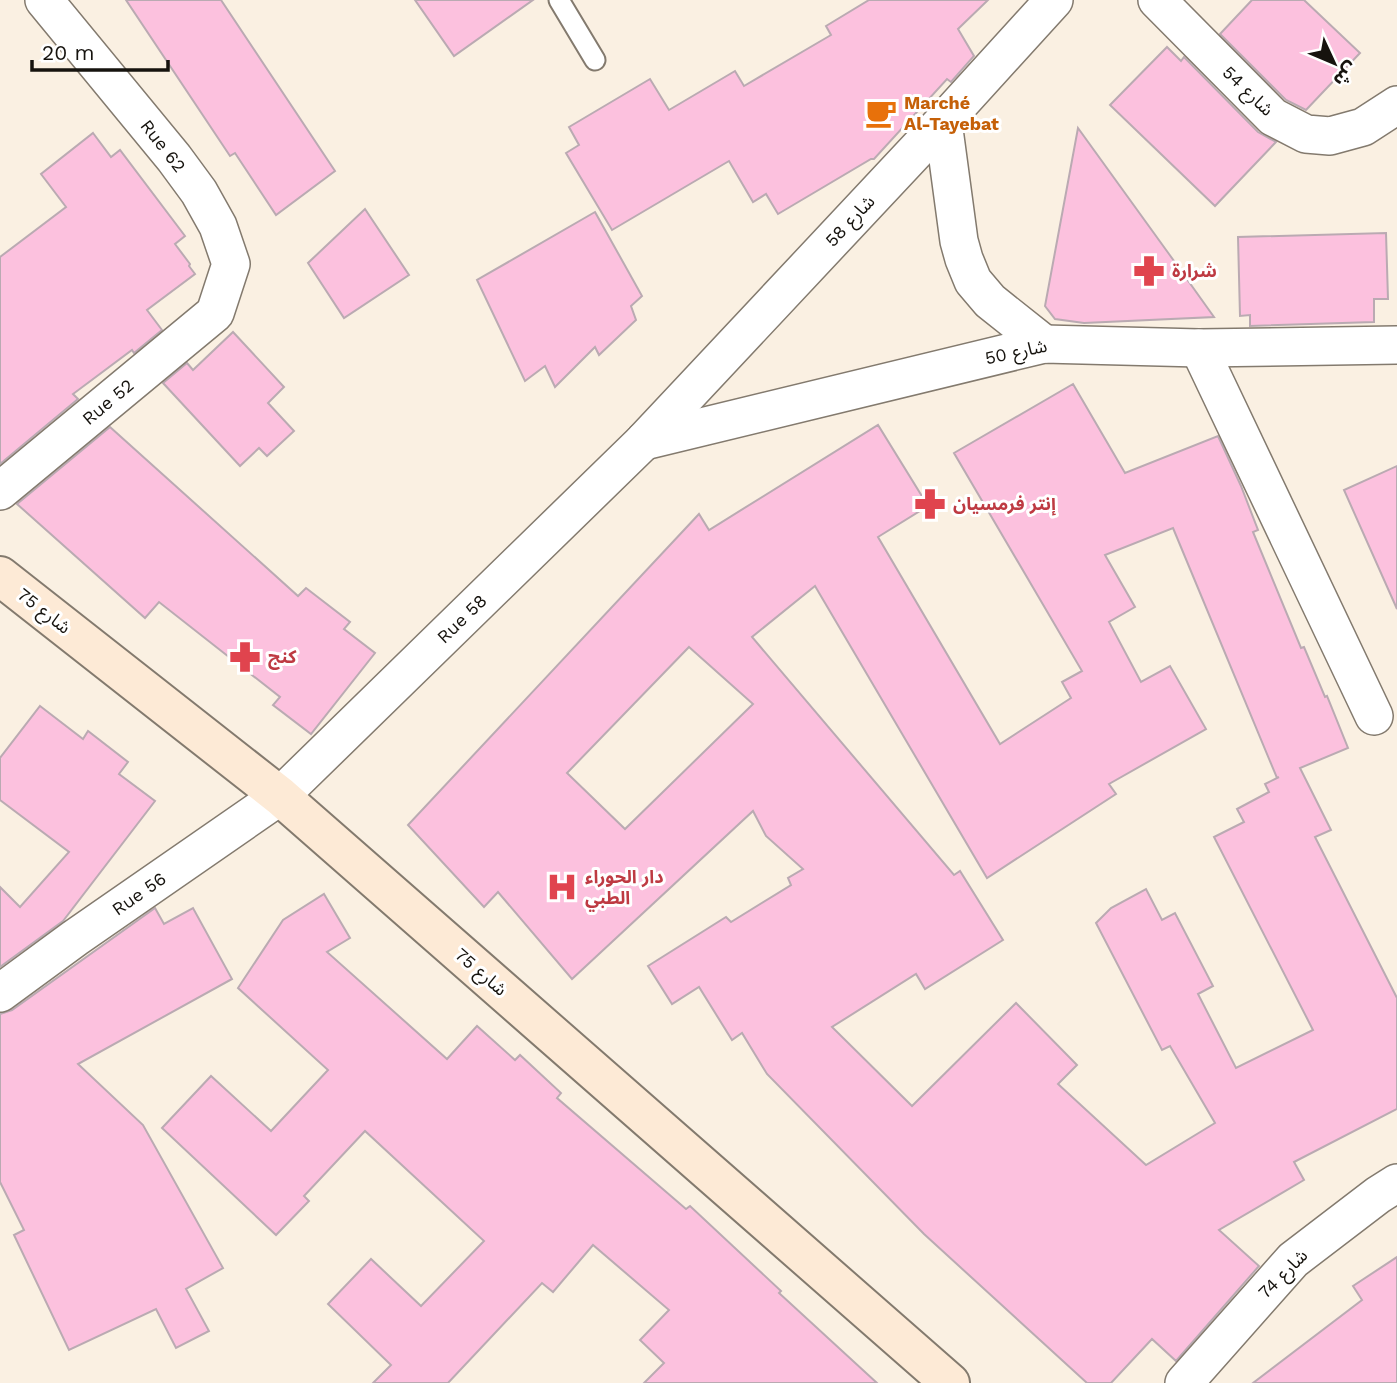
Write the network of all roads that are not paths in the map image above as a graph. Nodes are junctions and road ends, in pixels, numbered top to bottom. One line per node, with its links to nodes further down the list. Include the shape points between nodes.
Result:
1 (44, 0): 8 (street, Rue 62, via 174,158 218,226 231,264)
2 (559, 0): 5 (lane)
3 (1055, 0): 7 (street, شارع 58)
4 (1157, 0): 6 (street, شارع 54, via 1273,117 1306,134 1330,136 1363,127)
5 (595, 60)
6 (1397, 106)
7 (943, 122): 9 (street, via 959,241 973,281 990,301); 12 (street, شارع 58)
8 (215, 313): 13 (street, Rue 52)
9 (1044, 344): 11 (street, شارع 50); 12 (street, شارع 50)
10 (1397, 345): 11 (street, شارع 50)
11 (1199, 348): 15 (street)
12 (644, 441): 16 (street, Rue 58)
13 (0, 491)
14 (0, 576): 16 (street, شارع 75)
15 (1374, 716)
16 (280, 796): 17 (street, Rue 56); 19 (street, شارع 75)
17 (0, 993)
18 (1397, 1184): 20 (street, شارع 74, via 1293,1259)
19 (950, 1383)
20 (1184, 1383)

